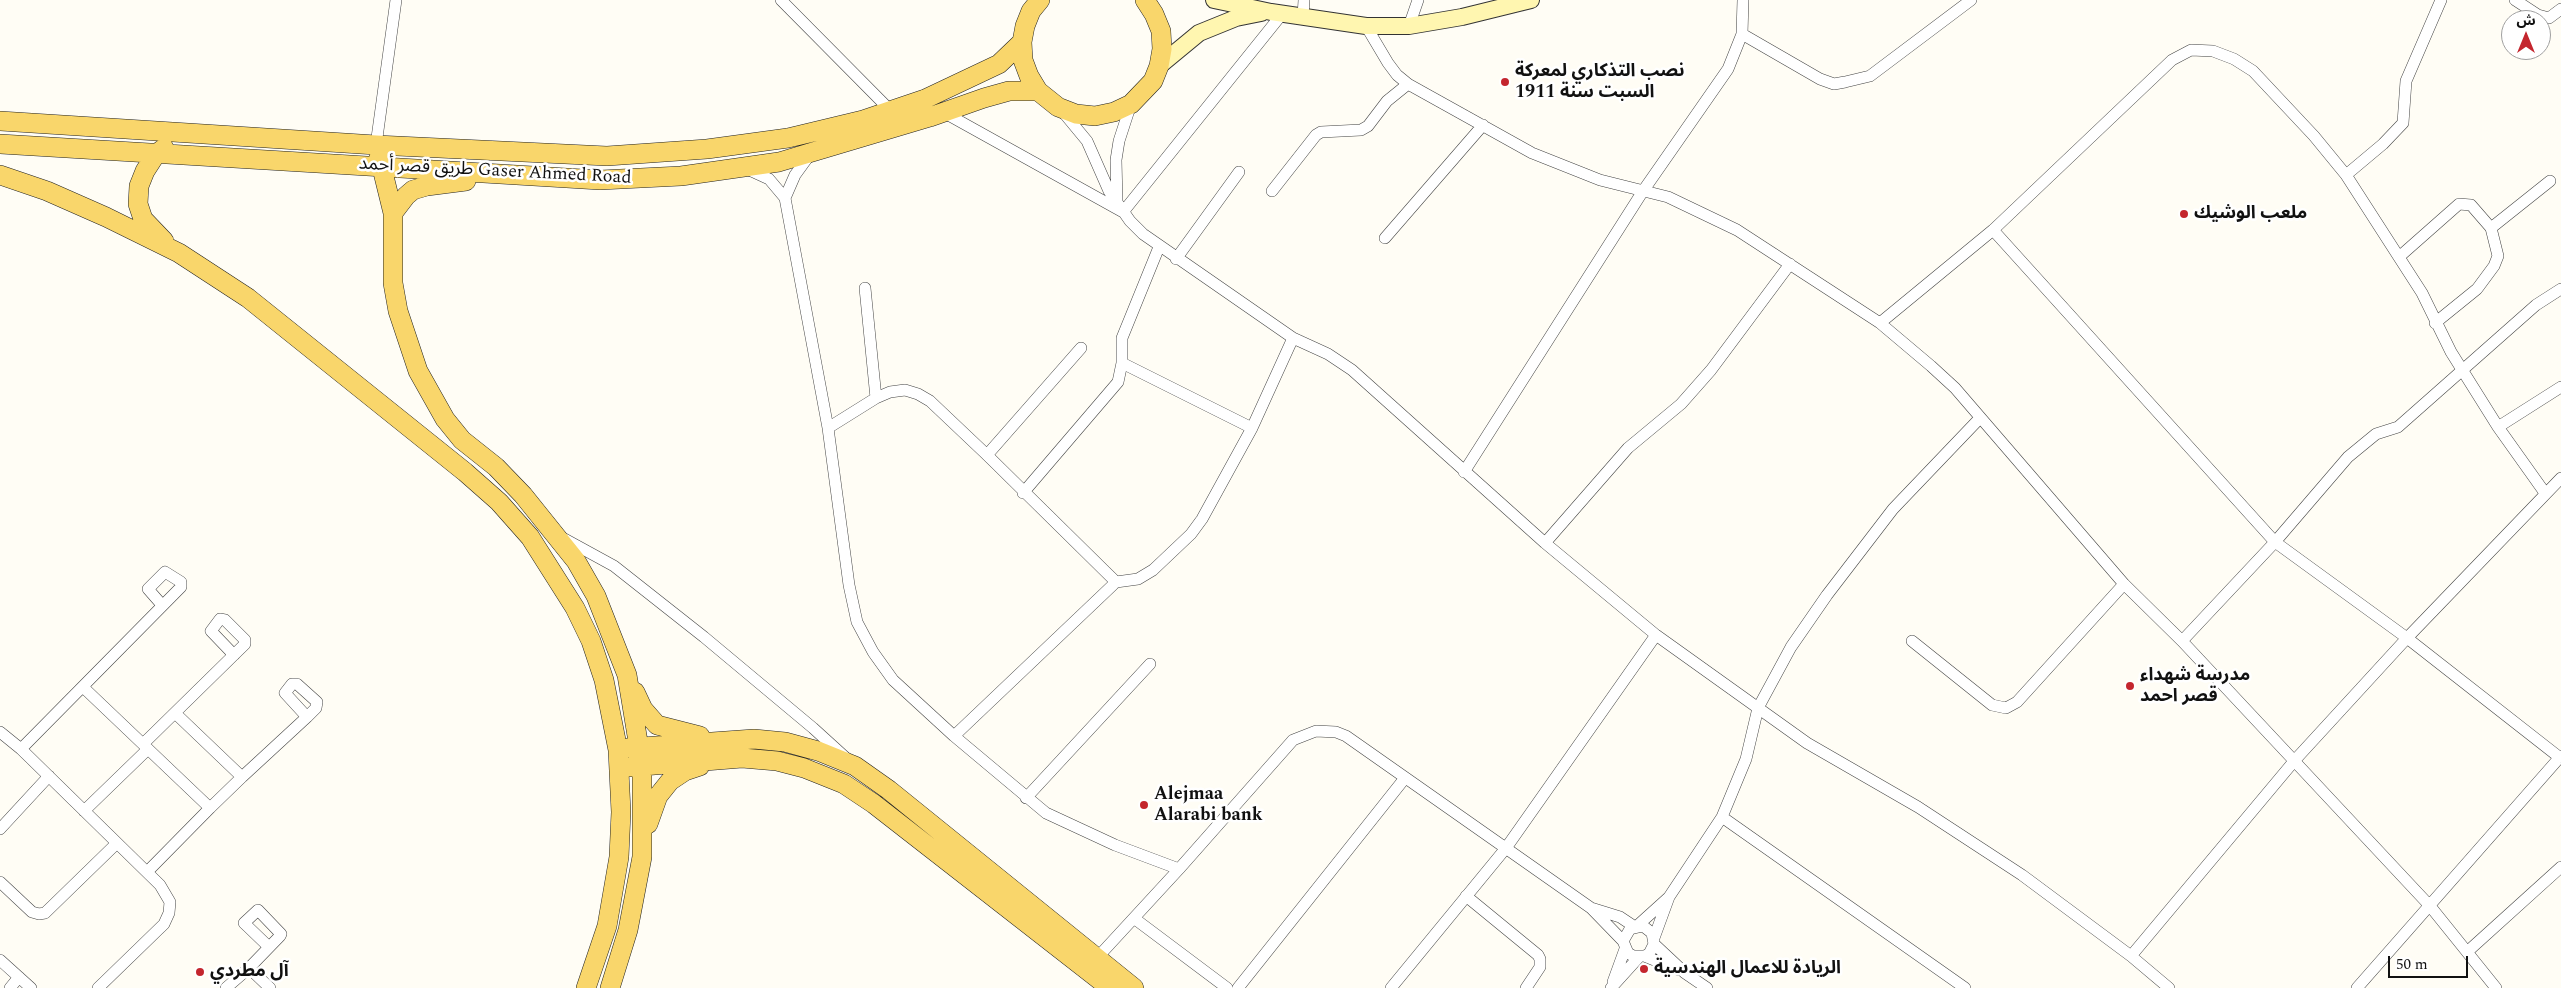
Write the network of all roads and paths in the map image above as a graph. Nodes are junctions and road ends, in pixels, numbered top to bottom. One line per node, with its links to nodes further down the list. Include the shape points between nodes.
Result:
1 (396, 0): 31 (street)
2 (781, 0): 25 (street)
3 (1145, 0): 20 (main road, via 1161,31)
4 (1214, 0): 14 (main road)
5 (1304, 0): 15 (street)
6 (1418, 0): 17 (street)
7 (1531, 0): 17 (main road)
8 (1744, 0): 18 (street)
9 (1972, 0): 18 (street, via 1870,76 1834,84 1820,80)
10 (2441, 0): 39 (street, via 2406,81 2402,123)
11 (2515, 0): 13 (street, via 2549,18)
12 (1032, 4): 19 (main road)
13 (2561, 9)
14 (1277, 13): 15 (main road); 20 (main road, via 1249,14 1218,24 1199,33); 44 (street)
15 (1303, 17): 16 (main road)
16 (1366, 26): 17 (main road); 21 (street, via 1388,63)
17 (1409, 26)
18 (1742, 34): 42 (street, via 1734,58 1720,81)
19 (1022, 42): 22 (main road, via 1023,60); 25 (main road, طريق قصر أحمد Gaser Ahmed Road, via 999,64 975,77)
20 (1159, 66): 23 (main road, via 1148,87)
21 (1408, 84): 28 (street); 41 (street, via 1387,101 1368,126 1361,130 1316,135)
22 (1038, 91): 24 (main road); 26 (main road, طريق قصر أحمد Gaser Ahmed Road, via 1009,91)
23 (1131, 104): 24 (main road, via 1095,116 1076,114); 44 (street, via 1116,160)
24 (1058, 107): 44 (street, via 1087,141)
25 (891, 111): 31 (main road, طريق قصر أحمد Gaser Ahmed Road, via 788,138 698,150 607,156)
26 (943, 112): 33 (main road, طريق قصر أحمد Gaser Ahmed Road); 44 (street)
27 (0, 121): 29 (main road, طريق قصر أحمد Gaser Ahmed Road)
28 (1483, 125): 42 (street, via 1532,153 1572,170); 48 (street)
29 (189, 134): 31 (main road, طريق قصر أحمد Gaser Ahmed Road); 32 (main road)
30 (0, 144): 32 (main road, طريق قصر أحمد Gaser Ahmed Road)
31 (376, 145): 34 (main road)
32 (156, 154): 34 (main road, طريق قصر أحمد Gaser Ahmed Road); 50 (main road, via 139,186 138,204 143,219)
33 (811, 154): 35 (main road, طريق قصر أحمد Gaser Ahmed Road); 43 (street, via 795,175)
34 (382, 167): 37 (main road, طريق قصر أحمد Gaser Ahmed Road); 45 (main road)
35 (745, 168): 37 (main road, طريق قصر أحمد Gaser Ahmed Road, via 681,176 600,180); 43 (street, via 769,180)
36 (1239, 172): 52 (street)
37 (495, 174): 45 (main road, via 413,190)
38 (0, 175): 50 (main road, via 47,191)
39 (2346, 175): 47 (street, via 2253,71 2223,54 2192,50 2172,60); 51 (street)
40 (2550, 181): 46 (street)
41 (1272, 191)
42 (1643, 191): 53 (street, via 1668,197 1728,226); 69 (street)
43 (785, 198): 66 (street)
44 (1120, 207): 49 (street, via 1143,234)
45 (394, 213): 73 (main road, via 393,283 407,344 418,370 445,418 462,440 496,467)
46 (2491, 228): 51 (street, via 2471,205 2459,204); 57 (street, via 2498,256 2494,266 2478,289)
47 (1993, 230): 56 (street); 74 (street)
48 (1385, 238)
49 (1159, 246): 52 (street); 60 (street, via 1122,338)
50 (178, 253): 98 (main road, via 248,298 458,466 499,502 530,537 575,608 591,641 604,680)
51 (2399, 257): 57 (street)
52 (1176, 259): 58 (street)
53 (1790, 264): 56 (street); 75 (street, via 1711,370 1681,404 1628,448)
54 (865, 288): 63 (street)
55 (2561, 289): 61 (street, via 2536,305)
56 (1880, 323): 64 (street, via 1955,388)
57 (2436, 323): 61 (street)
58 (1293, 338): 67 (street); 69 (street, via 1328,354 1352,370)
59 (1081, 348): 68 (street)
60 (1122, 363): 67 (street); 71 (street, via 1118,382)
61 (2463, 371): 65 (street); 74 (street, via 2398,427 2376,434 2348,456)
62 (2561, 387): 65 (street)
63 (876, 398): 66 (street); 68 (street, via 905,390 918,394 930,401)
64 (1980, 418): 77 (street); 87 (street, via 1881,525 1790,647)
65 (2498, 426): 72 (street)
66 (828, 428): 91 (street, via 849,586 857,622 873,652 894,680)
67 (1252, 428): 76 (street, via 1210,506 1191,534 1147,574 1138,579)
68 (987, 456): 71 (street)
69 (1464, 472): 75 (street)
70 (2561, 478): 72 (street)
71 (1024, 493): 76 (street)
72 (2545, 493): 80 (street)
73 (557, 535): 85 (main road, via 596,596); 101 (street, via 614,566)
74 (2275, 542): 80 (street); 81 (street)
75 (1545, 543): 79 (street)
76 (1116, 582): 91 (street)
77 (2124, 584): 81 (street); 82 (street, via 2017,702 2006,708 1992,705)
78 (162, 605): 86 (street)
79 (1656, 635): 87 (street); 111 (street)
80 (2408, 638): 96 (street); 99 (street)
81 (2182, 640): 99 (street)
82 (1912, 641)
83 (234, 655): 88 (street)
84 (1150, 664): 105 (street)
85 (627, 675): 92 (main road, via 643,708 657,725 692,735); 94 (main road)
86 (84, 688): 93 (street); 95 (street)
87 (1758, 708): 108 (street, via 1746,759); 127 (street, via 1808,743 1918,807 2022,875)
88 (175, 714): 93 (street); 103 (street)
89 (307, 717): 103 (street)
90 (0, 732): 95 (street)
91 (954, 736): 105 (street)
92 (754, 739): 94 (main road); 101 (main road, via 785,742)
93 (145, 746): 106 (street); 107 (street)
94 (640, 747): 98 (main road); 100 (main road)
95 (21, 749): 102 (street)
96 (2560, 757): 119 (street)
97 (742, 758): 100 (main road); 112 (main road, via 685,770 670,781 651,812); 142 (main road, via 777,761 844,784)
98 (619, 759): 100 (main road); 140 (main road, via 619,857 607,926)
99 (2295, 760): 119 (street); 127 (street)
100 (642, 766): 112 (main road)
101 (855, 766): 129 (main road, via 897,796)
102 (49, 776): 107 (street); 109 (street)
103 (242, 777): 106 (street)
104 (1405, 778): 111 (street); 114 (street, via 1336,732 1316,731 1299,736); 145 (street)
105 (1026, 798): 114 (street, via 1046,814 1077,829)
106 (210, 808): 115 (street)
107 (84, 811): 110 (street)
108 (1722, 817): 118 (street); 149 (street)
109 (0, 829)
110 (117, 843): 115 (street); 116 (street, via 45,913 32,912)
111 (1506, 848): 117 (street); 120 (street)
112 (642, 857): 141 (main road, via 628,930)
113 (2561, 866): 126 (street)
114 (1179, 868): 121 (street)
115 (147, 872): 137 (street, via 170,902 169,913 164,924)
116 (0, 882)
117 (1466, 896): 146 (street); 147 (street, via 1538,955 1540,967)
118 (1669, 897): 122 (street); 123 (street)
119 (2430, 906): 126 (street); 151 (street)
120 (1591, 908): 122 (street); 124 (street)
121 (1135, 919): 129 (street); 144 (street)
122 (1636, 926): 123 (street, via 1648,929); 124 (street, via 1626,932)
123 (1654, 941): 128 (street, via 1653,949); 132 (street)
124 (1624, 945): 128 (street, via 1633,956); 134 (street)
125 (269, 947): 131 (street)
126 (2467, 952): 152 (street)
127 (2131, 956): 150 (street)
128 (1642, 957): 132 (street); 134 (street)
129 (1097, 958): 143 (main road)
130 (0, 960): 133 (street)
131 (249, 968): 138 (street); 139 (street)
132 (1685, 973): 148 (street)
133 (19, 977): 135 (street); 136 (street)
134 (1612, 987)
135 (10, 988)
136 (30, 988)
137 (98, 988)
138 (226, 988)
139 (270, 988)
140 (586, 988)
141 (610, 988)
142 (1110, 988)
143 (1134, 988)
144 (1227, 988)
145 (1238, 988)
146 (1391, 988)
147 (1526, 988)
148 (1707, 988)
149 (1966, 988)
150 (2169, 988)
151 (2357, 988)
152 (2496, 988)

